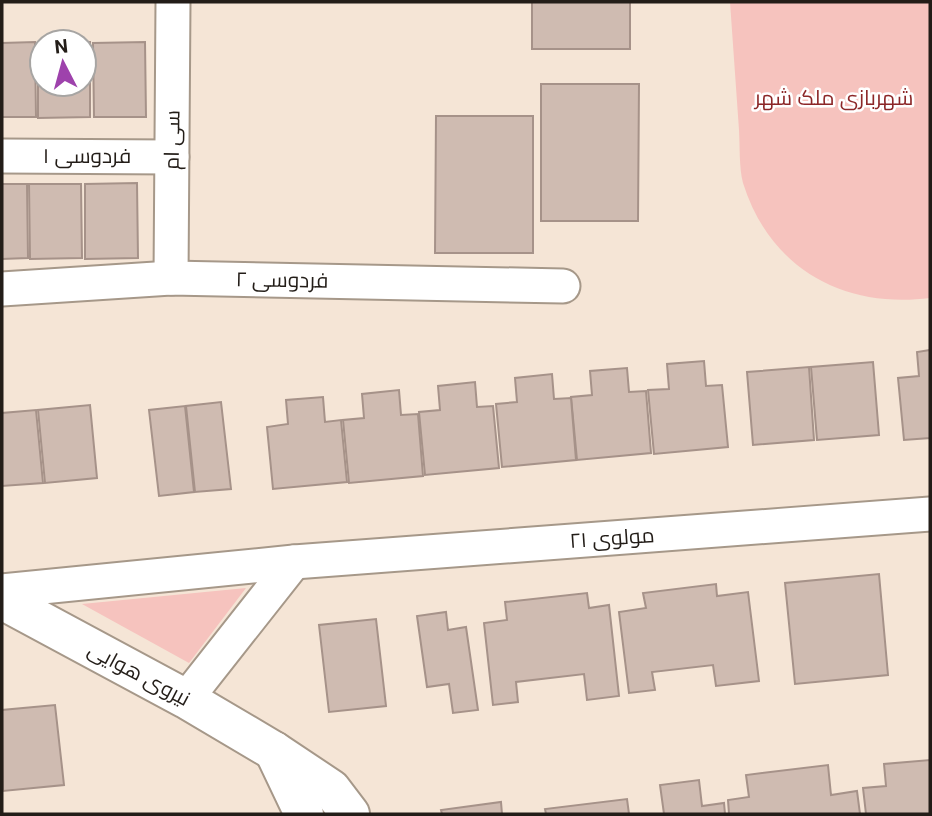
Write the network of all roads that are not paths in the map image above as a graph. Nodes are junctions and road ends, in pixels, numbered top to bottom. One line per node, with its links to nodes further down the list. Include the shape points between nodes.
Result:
1 (173, 2): 3 (street, سی ام)
2 (2, 156): 3 (street, فردوسی ۱)
3 (172, 157): 4 (street, سی ام)
4 (171, 278): 5 (street, فردوسی ۲); 6 (street, فردوسی ۲)
5 (563, 286)
6 (2, 289)
7 (930, 514): 8 (street, مولوی ۲۱)
8 (294, 562): 9 (street, مولوی ۲۱); 11 (street)
9 (2, 591)
10 (2, 600): 11 (street, نیروی هوایی)
11 (186, 699): 12 (street, نیروی هوایی)
12 (274, 751): 13 (street); 14 (street, نیروی هوایی, via 331,789)
13 (304, 814)
14 (351, 814)

